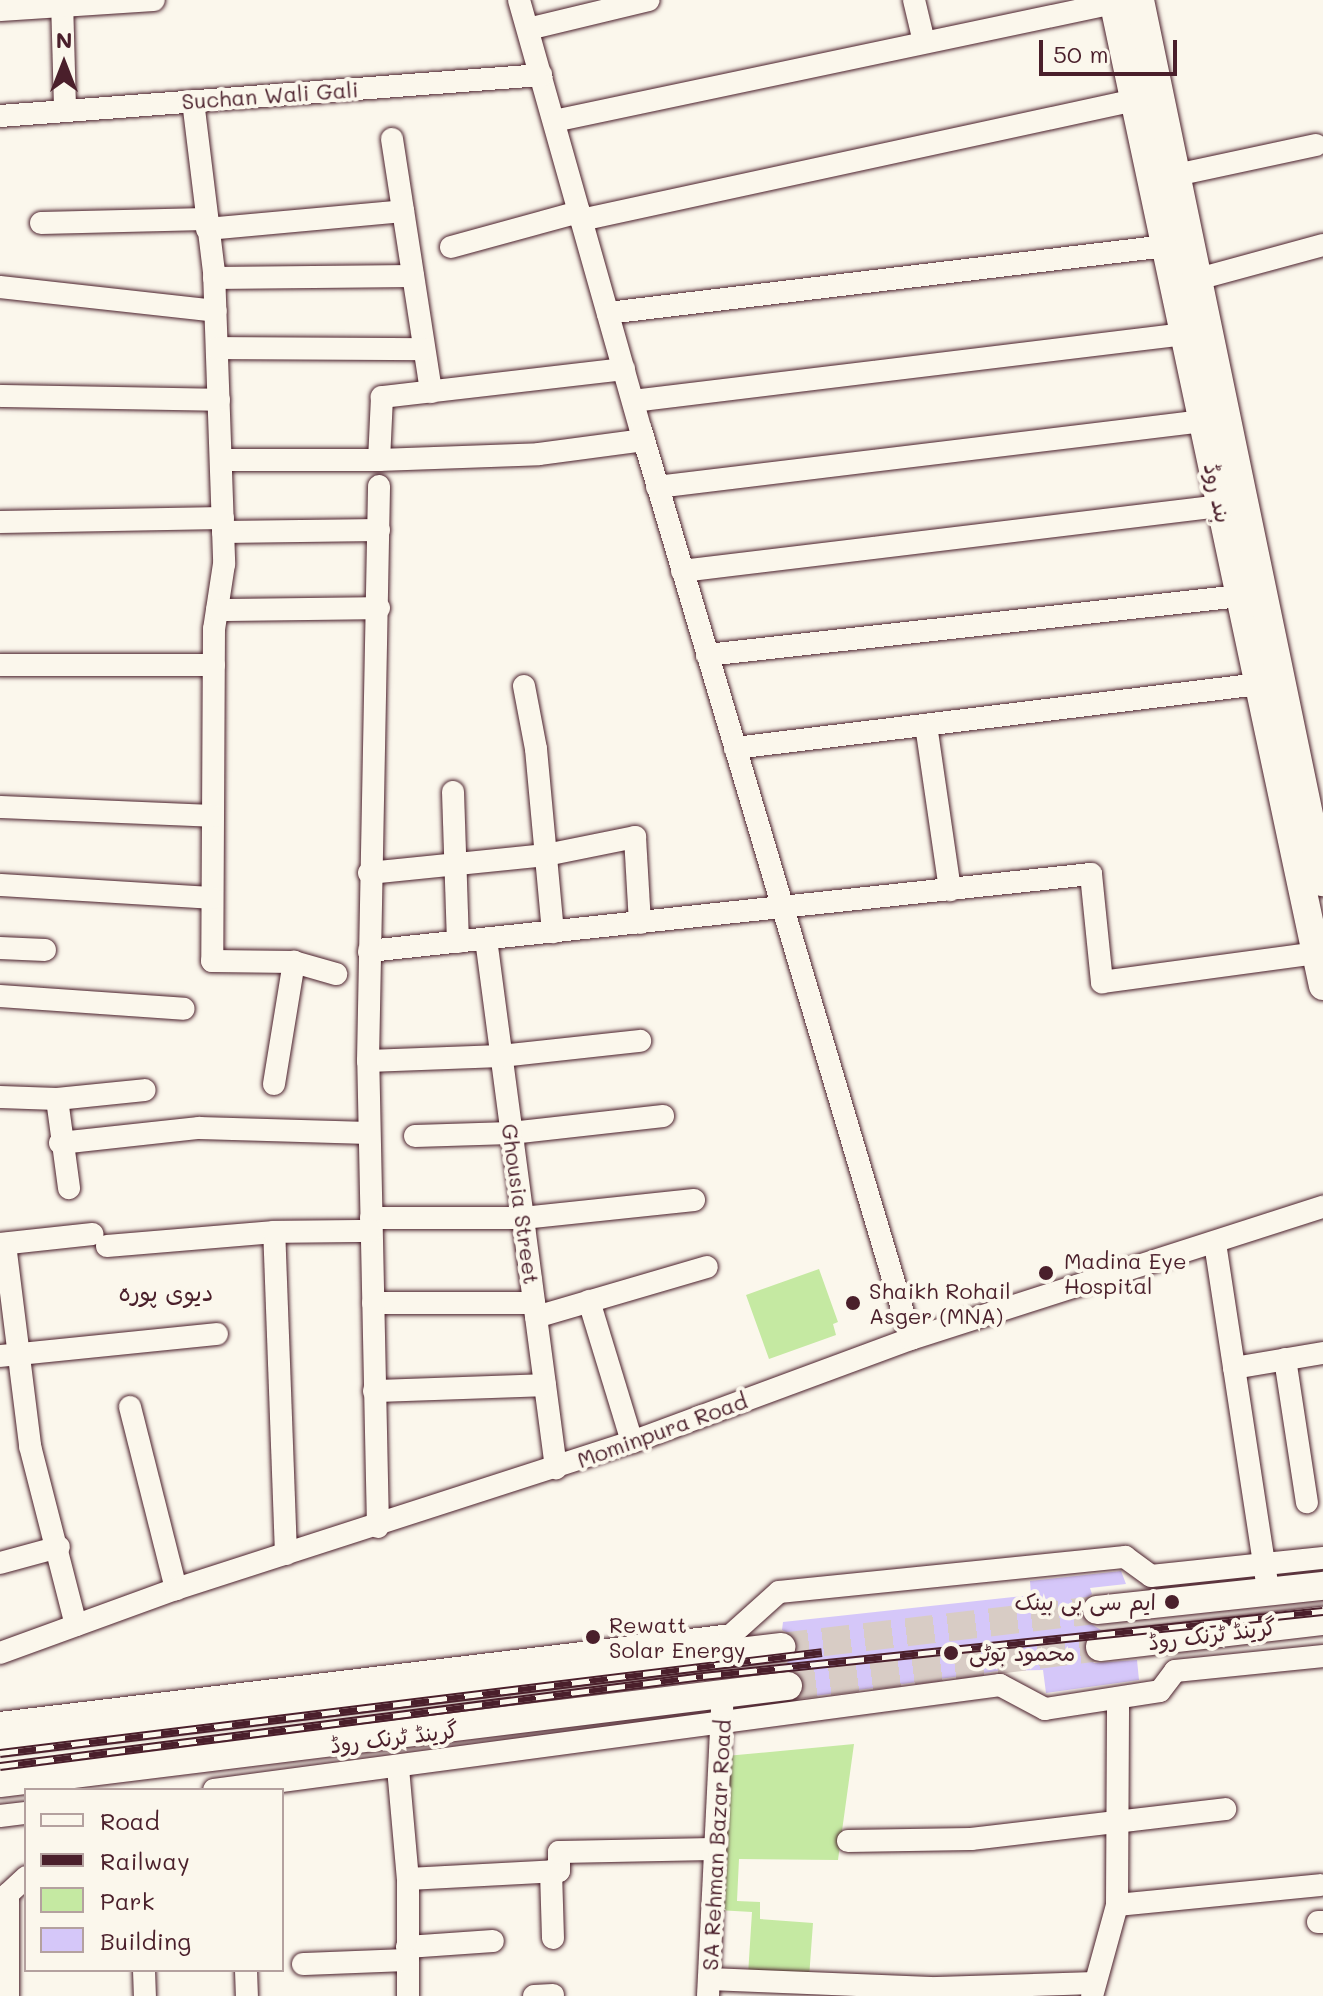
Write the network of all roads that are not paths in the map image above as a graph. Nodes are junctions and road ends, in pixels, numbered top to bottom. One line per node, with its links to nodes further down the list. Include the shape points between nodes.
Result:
1 (154, 0): 6 (street)
2 (519, 0): 8 (street)
3 (649, 0): 8 (street)
4 (914, 0): 9 (street)
5 (1123, 1): 9 (street); 11 (main road, بند روڈ); 18 (main road, بند روڈ)
6 (62, 3): 7 (street); 13 (street)
7 (0, 10)
8 (528, 29): 10 (street)
9 (924, 42): 15 (street)
10 (541, 75): 12 (street, Suchan Wali Gali); 15 (street)
11 (1135, 100): 20 (street); 24 (main road, بند روڈ)
12 (193, 101): 13 (street, Suchan Wali Gali); 22 (street)
13 (65, 110): 14 (street, Suchan Wali Gali)
14 (0, 116)
15 (554, 121): 20 (street)
16 (392, 139): 19 (street)
17 (1316, 145): 18 (street)
18 (1176, 175): 28 (main road, بند روڈ)
19 (403, 211): 22 (street); 26 (street)
20 (580, 216): 25 (street); 31 (street)
21 (41, 223): 22 (street)
22 (206, 224): 27 (street)
23 (1323, 245): 28 (street)
24 (1166, 246): 31 (street); 32 (main road, بند روڈ)
25 (451, 247)
26 (413, 276): 27 (street); 34 (street)
27 (214, 278): 30 (street)
28 (1198, 279): 67 (main road, بند روڈ)
29 (0, 287): 30 (street)
30 (216, 311): 33 (street)
31 (608, 313): 35 (street)
32 (1185, 334): 39 (street); 40 (main road, بند روڈ)
33 (217, 348): 34 (street); 38 (street)
34 (424, 349): 36 (street)
35 (624, 369): 36 (street); 39 (street)
36 (431, 392): 43 (street, via 382,397)
37 (0, 396): 38 (street)
38 (219, 400): 42 (street)
39 (633, 401): 41 (street)
40 (1203, 421): 45 (street); 46 (main road, بند روڈ)
41 (644, 440): 43 (street, via 539,454); 45 (street)
42 (221, 460): 43 (street); 48 (street)
43 (379, 460)
44 (379, 486): 49 (street)
45 (657, 487): 50 (street)
46 (1221, 506): 50 (street); 51 (main road, بند روڈ)
47 (0, 522): 48 (street)
48 (223, 525): 49 (street); 53 (street)
49 (379, 530): 52 (street)
50 (682, 571): 54 (street)
51 (1240, 596): 54 (street); 57 (main road, بند روڈ)
52 (379, 608): 53 (street); 66 (street)
53 (217, 610): 56 (street)
54 (707, 655): 60 (street)
55 (0, 665): 56 (street)
56 (214, 665): 63 (street)
57 (1259, 684): 59 (street); 79 (main road, بند روڈ)
58 (524, 686): 64 (street)
59 (926, 725): 60 (street); 69 (street)
60 (735, 748): 71 (street)
61 (453, 792): 65 (street)
62 (0, 807): 63 (street)
63 (213, 816): 70 (street)
64 (546, 855): 65 (street); 72 (street, via 635,837); 73 (street)
65 (456, 867): 66 (street); 75 (street)
66 (369, 873): 78 (street)
67 (1323, 882)
68 (0, 885): 70 (street)
69 (950, 890): 71 (street); 79 (street, via 1091,874 1102,982)
70 (212, 898): 80 (street, via 212,961)
71 (783, 909): 72 (street); 110 (street)
72 (640, 923): 73 (street)
73 (553, 932): 74 (street)
74 (486, 939): 75 (street); 86 (street, Ghousia Street)
75 (458, 942): 78 (street)
76 (0, 948): 77 (street)
77 (45, 950)
78 (369, 951): 87 (street)
79 (1316, 953): 82 (main road, بند روڈ)
80 (294, 962): 81 (street); 88 (street)
81 (336, 974)
82 (1323, 986)
83 (0, 996): 84 (street)
84 (184, 1009)
85 (640, 1041): 86 (street)
86 (501, 1056): 87 (street); 94 (street, Ghousia Street)
87 (368, 1061): 93 (street)
88 (274, 1084)
89 (145, 1090): 91 (street)
90 (0, 1097): 91 (street)
91 (57, 1099): 96 (street)
92 (663, 1116): 94 (street)
93 (369, 1133): 96 (street, via 199,1128); 101 (street)
94 (511, 1133): 95 (street); 100 (street, Ghousia Street)
95 (415, 1136)
96 (60, 1143): 97 (street)
97 (69, 1188)
98 (694, 1200): 100 (street)
99 (1323, 1207): 103 (street, Mominpura Road)
100 (523, 1218): 101 (street); 108 (street, Ghousia Street)
101 (371, 1224): 102 (street); 107 (street)
102 (274, 1232): 104 (street); 123 (street)
103 (1215, 1243): 110 (street, Mominpura Road); 114 (street)
104 (2, 1244): 112 (street)
105 (707, 1267): 106 (street)
106 (589, 1301): 108 (street); 118 (street)
107 (373, 1303): 108 (street); 116 (street)
108 (535, 1310): 115 (street, Ghousia Street)
109 (217, 1334): 112 (street)
110 (911, 1339): 118 (street, Mominpura Road)
111 (1323, 1353): 113 (street)
112 (9, 1355): 122 (street)
113 (1285, 1359): 114 (street); 120 (street)
114 (1234, 1368): 126 (street)
115 (545, 1385): 116 (street); 119 (street, Ghousia Street)
116 (374, 1391): 121 (street)
117 (130, 1407): 128 (street)
118 (632, 1442): 119 (street, Mominpura Road)
119 (556, 1468): 121 (street, Mominpura Road)
120 (1307, 1502)
121 (378, 1527): 123 (street, Mominpura Road)
122 (59, 1547): 125 (street); 132 (street)
123 (286, 1554): 128 (street, Mominpura Road)
124 (1323, 1558): 126 (street)
125 (0, 1563)
126 (1263, 1565): 129 (street); 141 (street, via 1151,1576 1125,1557 779,1592 731,1635)
127 (1323, 1586): 129 (main road, گرینڈ ٹرنک روڈ)
128 (176, 1589): 132 (street, Mominpura Road)
129 (1269, 1593): 130 (main road, گرینڈ ٹرنک روڈ)
130 (1097, 1610)
131 (1323, 1621): 134 (main road, گرینڈ ٹرنک روڈ)
132 (76, 1625): 135 (street, Mominpura Road)
133 (781, 1647): 137 (main road, گرینڈ ٹرنک روڈ)
134 (1100, 1647)
135 (0, 1653)
136 (1323, 1656): 140 (street, via 1175,1671 1160,1691)
137 (479, 1680): 142 (main road); 144 (main road, گرینڈ ٹرنک روڈ)
138 (788, 1686): 139 (main road, گرینڈ ٹرنک روڈ)
139 (723, 1694): 142 (main road, گرینڈ ٹرنک روڈ); 143 (street, SA Rehman Bazar Road)
140 (1118, 1698): 143 (street, via 1041,1708 1012,1686 1000,1685); 151 (street)
141 (0, 1723)
142 (481, 1726): 146 (main road, گرینڈ ٹرنک روڈ)
143 (723, 1726): 145 (street); 153 (street, SA Rehman Bazar Road)
144 (0, 1740)
145 (398, 1768): 147 (street); 156 (street)
146 (0, 1783)
147 (231, 1788)
148 (1225, 1809): 151 (street)
149 (24, 1813): 150 (street)
150 (0, 1816)
151 (1120, 1823): 152 (street, via 971,1839); 158 (street)
152 (848, 1841)
153 (714, 1849): 154 (street, via 559,1852 559,1871); 165 (street, SA Rehman Bazar Road)
154 (551, 1871): 156 (street); 159 (street)
155 (24, 1879): 168 (street, via 8,1894)
156 (408, 1879): 161 (street)
157 (1320, 1885): 158 (street)
158 (1117, 1905): 166 (street)
159 (553, 1938)
160 (493, 1941): 161 (street)
161 (408, 1954): 162 (street); 171 (street)
162 (303, 1964)
163 (144, 1972): 169 (street)
164 (246, 1972): 170 (street)
165 (709, 1988): 167 (street)
166 (1094, 1990): 167 (street)
167 (876, 1991)
168 (8, 1996)
169 (145, 1996)
170 (247, 1996)
171 (408, 1996)

